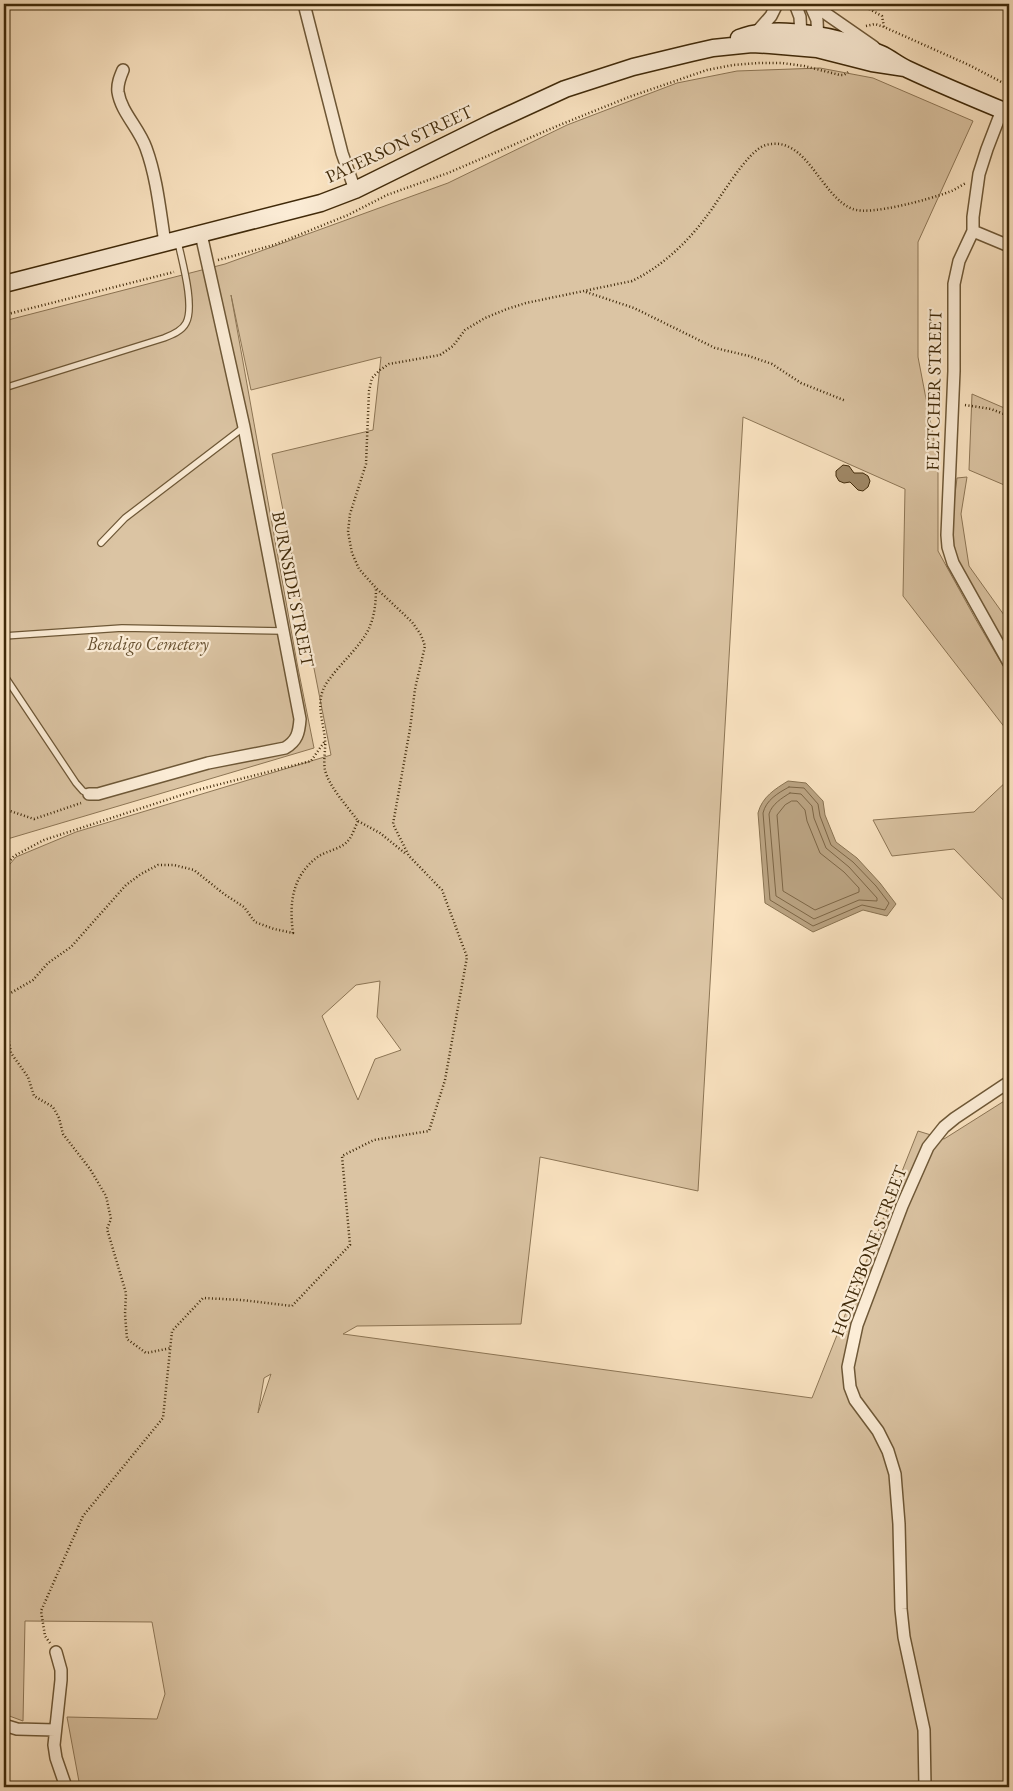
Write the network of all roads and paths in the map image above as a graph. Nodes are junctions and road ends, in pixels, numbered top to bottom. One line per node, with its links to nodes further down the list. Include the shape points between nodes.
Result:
1 (304, 4): 18 (street, via 342,153)
2 (777, 4): 7 (street)
3 (796, 4): 9 (street)
4 (811, 4): 8 (street); 9 (street, via 817,20)
5 (860, 4): 6 (path, via 882,16)
6 (884, 27): 8 (path, via 869,25); 15 (path)
7 (756, 33): 9 (street); 10 (street)
8 (860, 36): 11 (street)
9 (809, 43): 10 (street, PATERSON STREET); 11 (street, via 834,38); 12 (street)
10 (713, 48): 18 (street, PATERSON STREET, via 634,67 565,89)
11 (882, 54): 13 (street)
12 (854, 58): 13 (street); 23 (path, via 844,76 782,63 733,65 707,70 612,104 434,179 387,195 348,215 274,245)
13 (905, 68): 16 (street)
14 (123, 70): 21 (street, via 118,85 120,101 146,148)
15 (1009, 86)
16 (1006, 112): 17 (street, FLETCHER STREET, via 987,149)
17 (977, 185): 19 (street, FLETCHER STREET); 26 (path, via 965,184 949,192 884,209 850,209 834,198 812,167 795,151 768,144 761,146 749,158 706,218 657,266 632,281)
18 (355, 190): 20 (street, PATERSON STREET, via 321,203)
19 (973, 231): 22 (street); 30 (street, FLETCHER STREET, via 959,261 954,284)
20 (201, 234): 21 (street, PATERSON STREET); 23 (street, BURNSIDE STREET)
21 (172, 242): 24 (lane); 25 (street, PATERSON STREET)
22 (1009, 246)
23 (207, 262): 32 (street, BURNSIDE STREET)
24 (184, 269): 27 (path); 28 (lane, via 190,307 183,329 164,338)
25 (4, 284)
26 (586, 291): 29 (path, via 634,308 715,348 772,364 801,383); 34 (path, via 526,303 485,318 465,330 453,346 440,355 389,364 372,378 366,464 350,514 348,532 359,569)
27 (4, 315)
28 (4, 388)
29 (846, 400)
30 (953, 404): 31 (path, via 984,407); 37 (street, FLETCHER STREET, via 948,547 953,563)
31 (1009, 416)
32 (244, 427): 33 (lane, via 125,518); 35 (street, BURNSIDE STREET)
33 (101, 543)
34 (376, 588): 39 (path, via 370,626 325,685 319,706); 43 (path, via 412,622 425,646 393,824)
35 (283, 631): 36 (lane, via 122,628); 40 (street, BURNSIDE STREET, via 300,719 297,739 292,744)
36 (4, 636)
37 (1009, 662)
38 (4, 676): 40 (lane, via 76,783)
39 (326, 740): 42 (path, via 325,770); 44 (path, via 311,761 197,790 44,840 14,856)
40 (89, 794): 41 (path, via 76,805 34,819)
41 (4, 810)
42 (358, 821): 43 (path, via 380,833); 45 (path, via 347,842 319,856 303,873 292,892 290,914 293,933 255,922 244,907 194,870 158,865 126,885 71,947)
43 (409, 856): 48 (path, via 442,890 467,957 445,1080 429,1131 374,1140 342,1156 350,1245 292,1306 203,1298 172,1332)
44 (4, 868)
45 (4, 1000)
46 (4, 1032): 48 (path, via 11,1054 28,1077 34,1096 53,1107 63,1134 106,1196 110,1219 107,1230 126,1293 127,1339 146,1353)
47 (1009, 1082): 53 (street, HONEYBONE STREET, via 955,1118 936,1136 922,1159 857,1325 848,1367 855,1400 878,1431 895,1474 901,1610 924,1730)
48 (171, 1348): 49 (path, via 164,1418 83,1516 41,1611 46,1636)
49 (56, 1652): 51 (street, via 61,1670)
50 (4, 1725): 51 (street, via 17,1729)
51 (56, 1730): 52 (street, via 56,1758)
52 (66, 1787)
53 (925, 1787)

